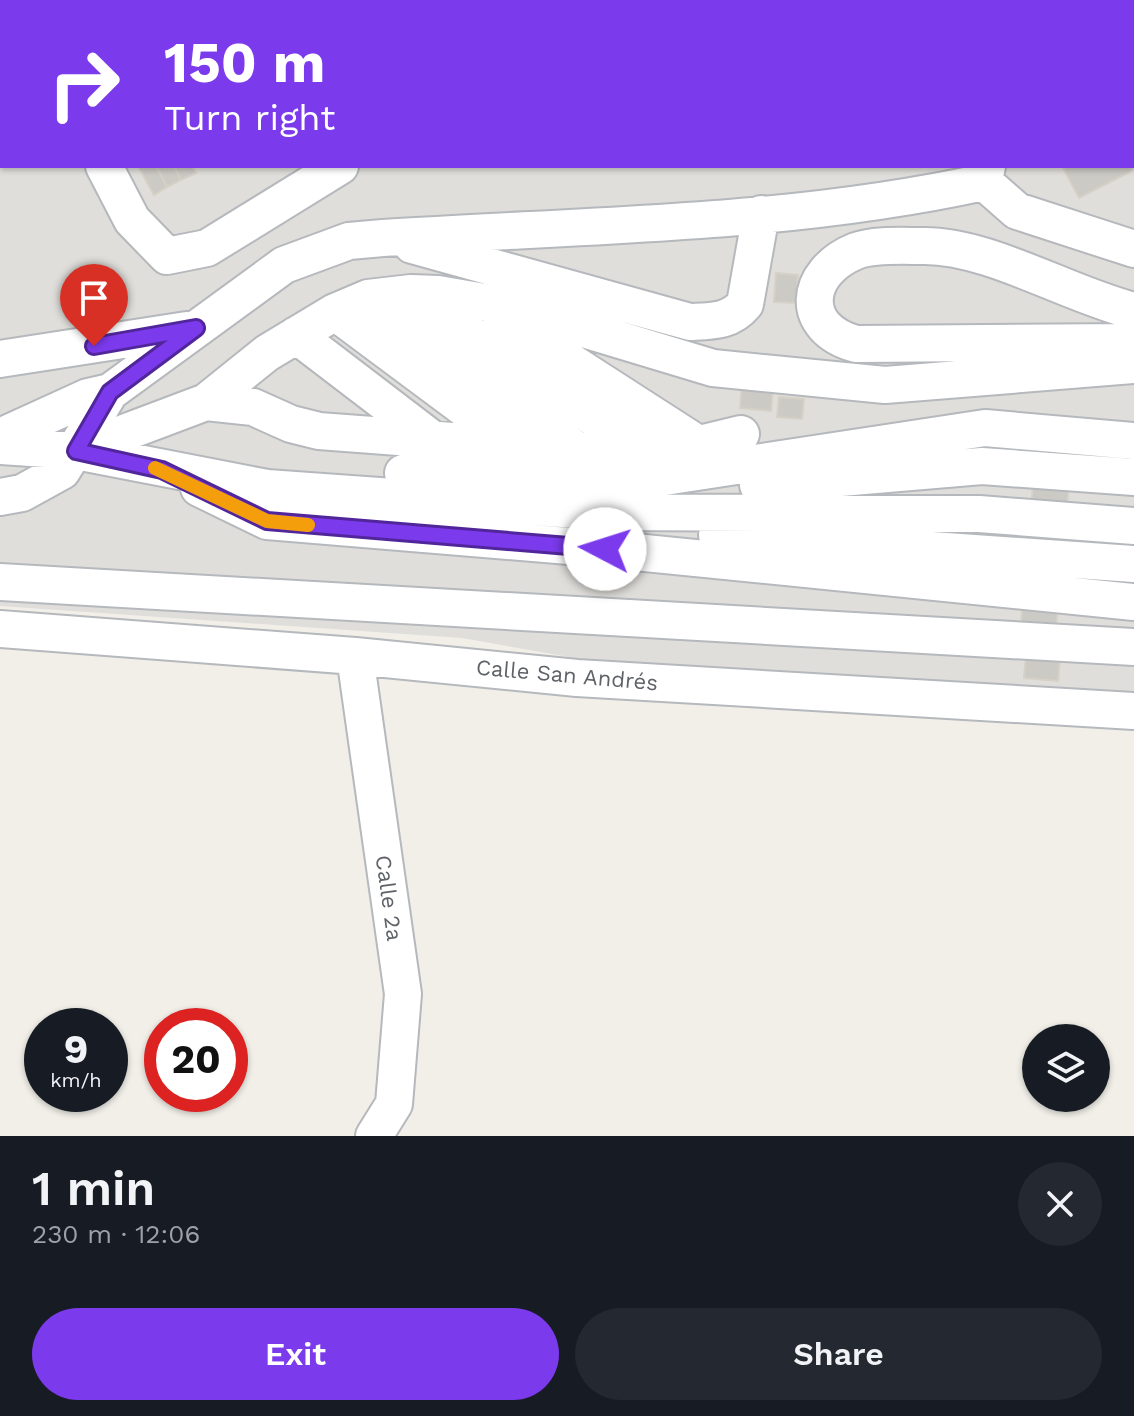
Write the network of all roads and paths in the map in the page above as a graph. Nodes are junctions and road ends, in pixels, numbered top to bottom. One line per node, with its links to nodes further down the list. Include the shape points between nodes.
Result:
1 (105, 168): 2 (street, via 132,220 167,256 207,248)
2 (337, 168)
3 (985, 174): 4 (street, via 902,200); 6 (street, via 1017,211)
4 (761, 214): 5 (street); 5 (street, via 745,304 736,316 716,321 690,322)
5 (383, 238): 9 (street, via 349,241 284,265)
6 (1131, 246)
7 (375, 306): 12 (street, via 729,370 885,385); 14 (street, via 267,353); 17 (street); 20 (street); 20 (street); 22 (street); 22 (street)
8 (1134, 311): 10 (street, via 967,252 926,246 859,250 819,278 815,296 822,326 836,338 856,344)
9 (196, 328): 11 (street); 13 (street)
10 (1134, 342)
11 (0, 359)
12 (1134, 365)
13 (110, 392): 16 (street); 21 (street)
14 (206, 402): 17 (street, via 253,407 319,431); 21 (street)
15 (741, 434): 22 (street)
16 (0, 437)
17 (432, 439): 20 (street)
18 (1134, 441): 24 (street, via 985,428 605,486 269,464)
19 (0, 446): 21 (street)
20 (533, 447): 22 (street)
21 (76, 451): 24 (street); 26 (street, via 62,471 46,481)
22 (659, 451)
23 (1134, 457): 24 (street, via 984,446 605,493 269,470)
24 (162, 470): 25 (street, via 605,498 982,466); 27 (street, via 268,483 605,505 980,495); 28 (street, via 267,488 605,512 979,514); 29 (street, via 268,497); 30 (street, via 268,503); 32 (street, via 268,510 605,534); 33 (street, via 268,516 605,541); 34 (street, via 267,521)
25 (1134, 477)
26 (0, 497)
27 (1134, 504)
28 (1134, 526)
29 (1134, 545)
30 (1134, 564)
31 (0, 582): 36 (street)
32 (1134, 583)
33 (1134, 591)
34 (1134, 602)
35 (0, 629): 37 (street, Calle San Andrés)
36 (1134, 647)
37 (355, 656): 38 (street, Calle San Andrés, via 577,678); 39 (street, Calle 2a, via 403,994 394,1104)
38 (1134, 711)
39 (374, 1136)

